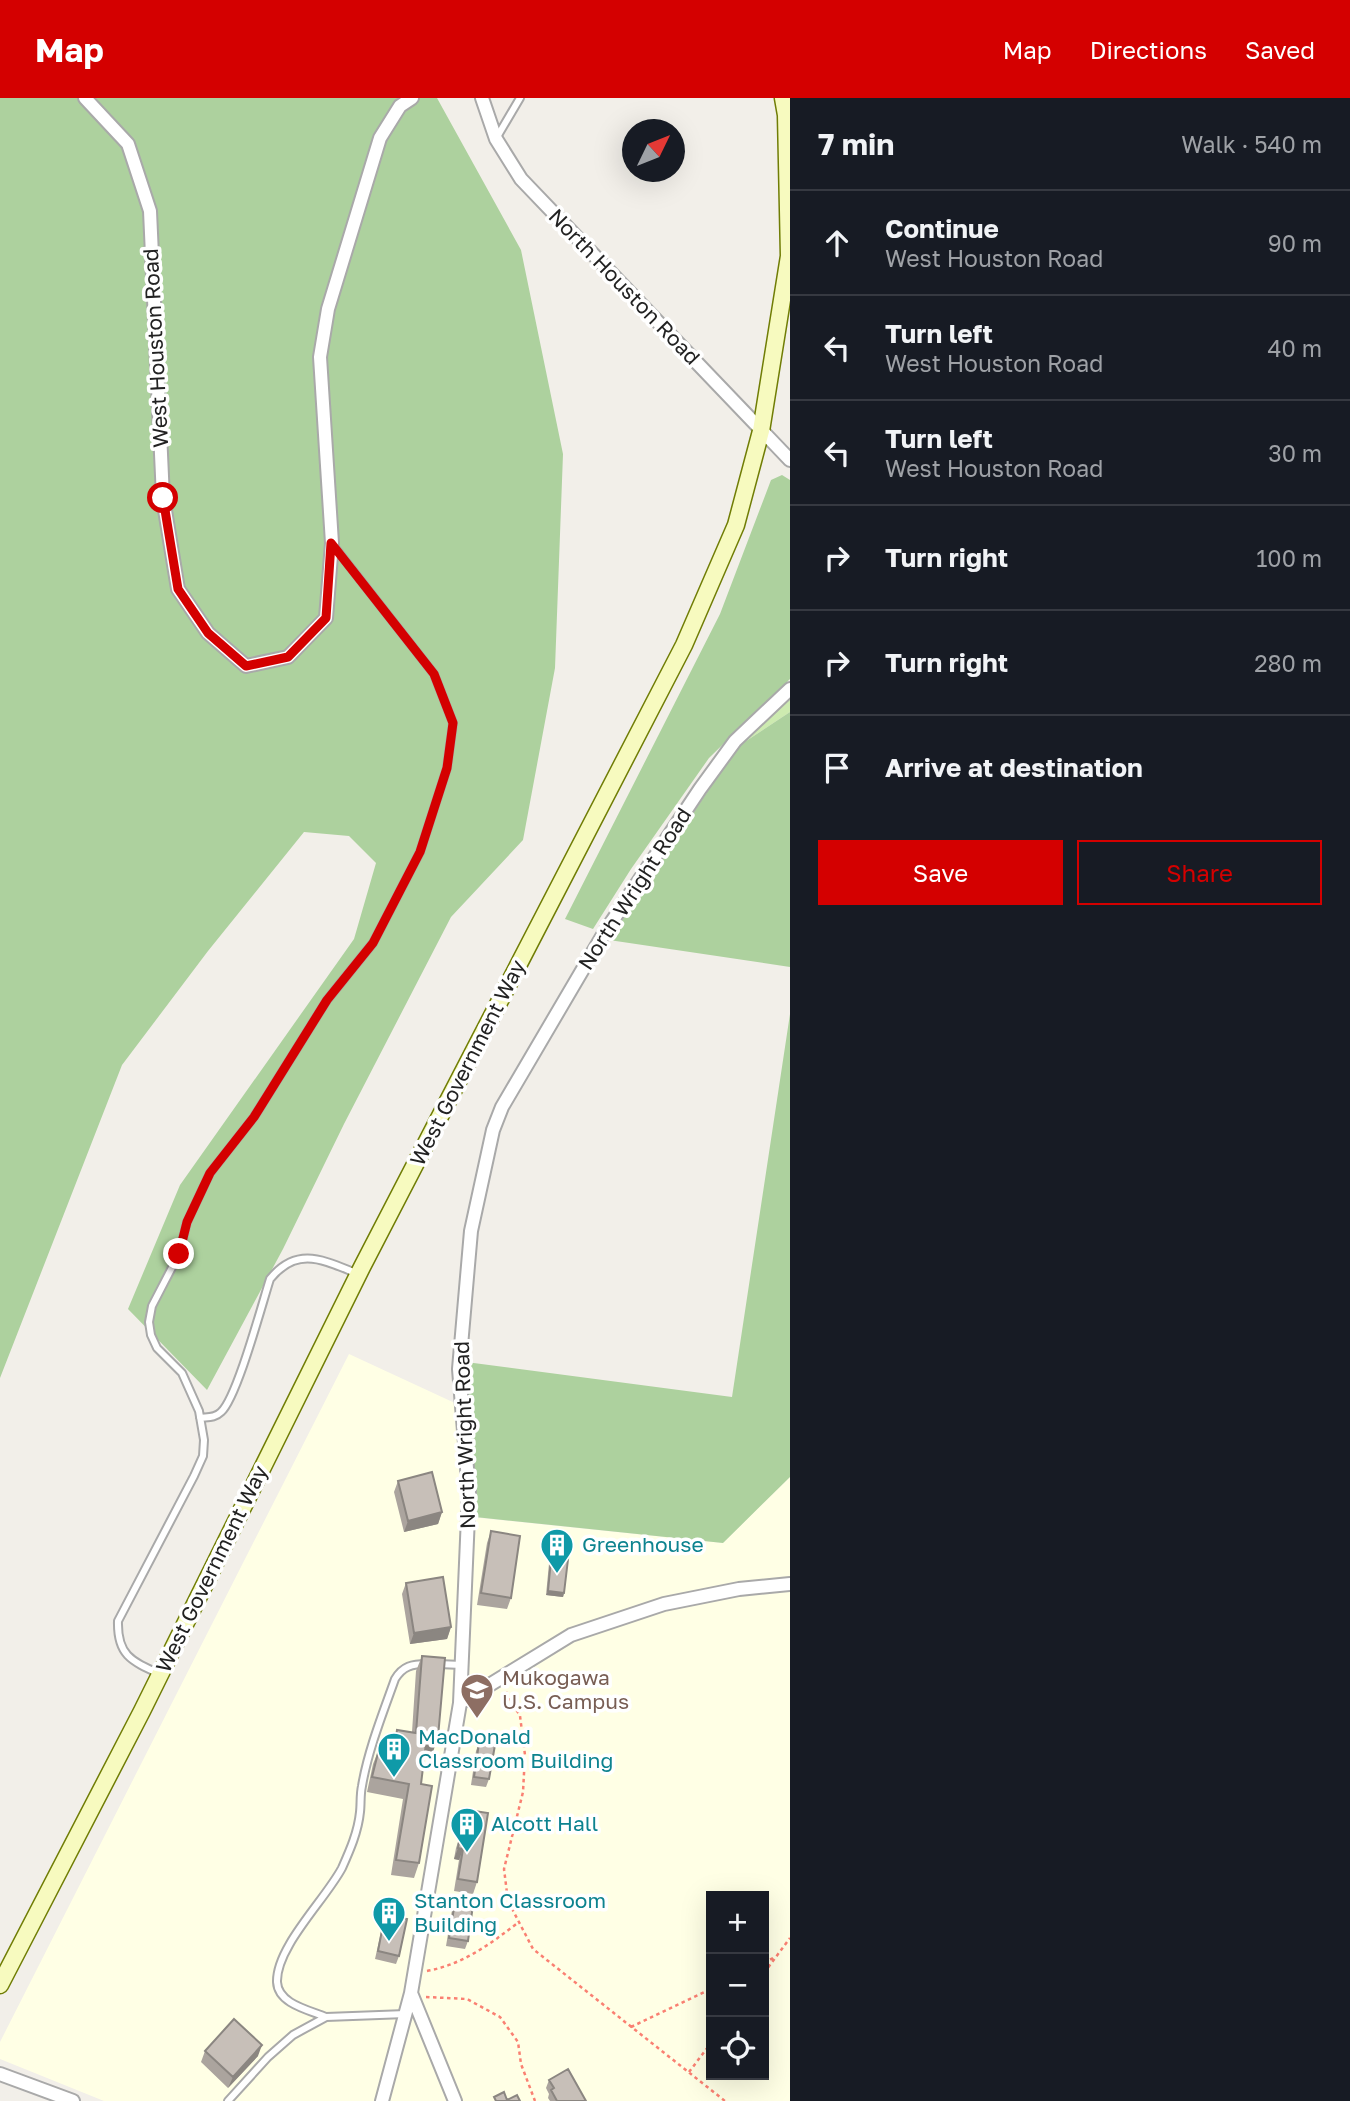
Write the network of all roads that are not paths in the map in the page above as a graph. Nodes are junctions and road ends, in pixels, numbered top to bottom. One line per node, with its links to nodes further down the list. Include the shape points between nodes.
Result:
1 (85, 98): 9 (street, West Houston Road, via 128,144 149,211 163,498 178,589 208,633 246,666 288,657 326,618)
2 (412, 98): 9 (street, West Houston Road, via 400,106 380,138 328,309 320,357)
3 (482, 98): 6 (street, North Houston Road)
4 (520, 98): 6 (lane)
5 (783, 98): 7 (main road, West Government Way, via 789,256)
6 (496, 139): 7 (street, North Houston Road, via 521,179)
7 (761, 431): 8 (street, North Houston Road); 11 (main road, West Government Way, via 736,526 684,645)
8 (790, 460)
9 (331, 543): 12 (lane, via 434,674 453,723 447,768 420,852 373,943 327,1000 254,1117 210,1173 187,1222 179,1254 152,1306 149,1322 156,1348 182,1373)
10 (790, 689): 14 (street, North Wright Road, via 735,741 650,861 509,1095 494,1130 471,1231 459,1369 470,1493)
11 (359, 1274): 12 (lane, via 310,1258 279,1267 234,1389 223,1410); 15 (main road, West Government Way)
12 (201, 1418): 15 (lane, via 203,1456 118,1620 117,1634 126,1655)
13 (790, 1584): 16 (street, via 664,1604 571,1635)
14 (462, 1665): 16 (street, North Wright Road); 20 (lane, via 409,1666 395,1679 362,1786 355,1836 341,1869 279,1967 280,1994)
15 (160, 1674): 17 (main road, West Government Way)
16 (460, 1703): 18 (street, North Wright Road)
17 (0, 1985)
18 (412, 1994): 19 (street, North Wright Road); 25 (street)
19 (406, 2014): 20 (lane); 24 (street, North Wright Road)
20 (326, 2017): 23 (lane, via 293,2035)
21 (0, 2074): 22 (street)
22 (73, 2101)
23 (228, 2101)
24 (382, 2101)
25 (455, 2101)

